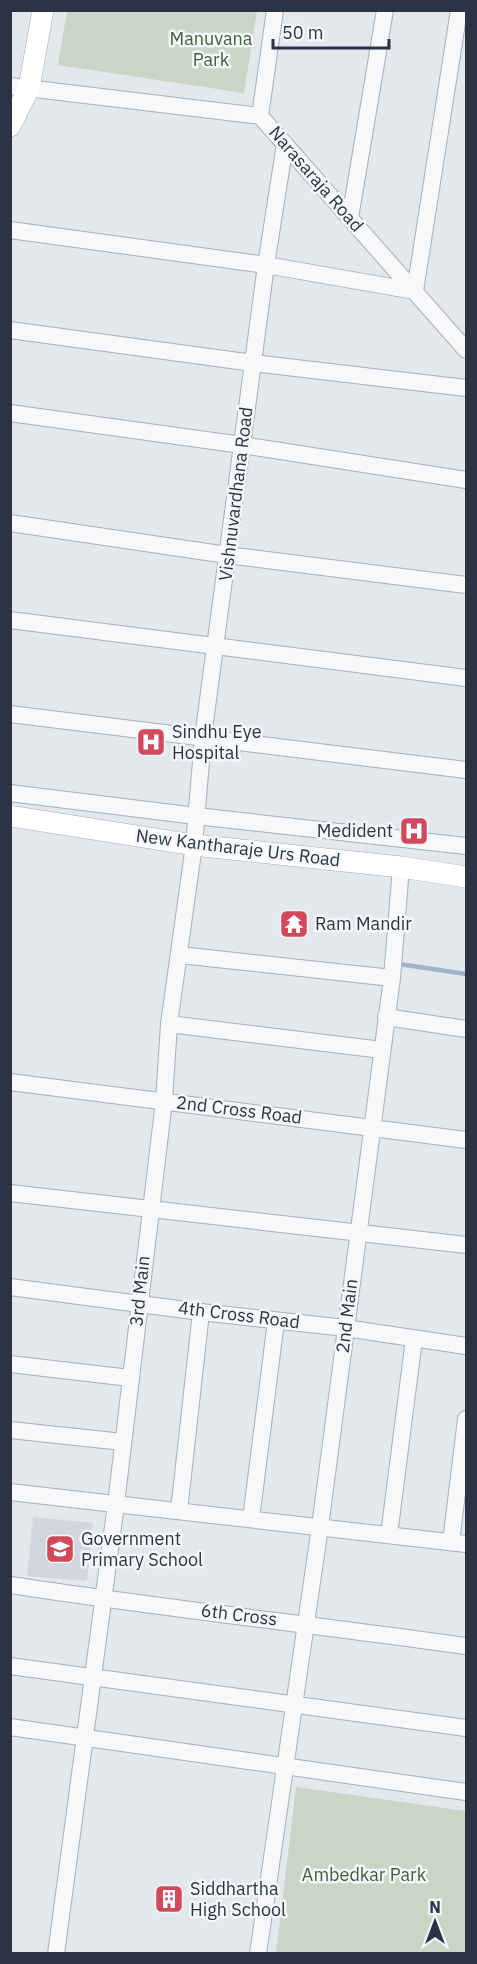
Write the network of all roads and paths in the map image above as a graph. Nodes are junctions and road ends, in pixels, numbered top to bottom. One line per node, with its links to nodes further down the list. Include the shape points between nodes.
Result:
1 (43, 10): 5 (main road)
2 (275, 10): 6 (street)
3 (386, 10): 9 (street)
4 (459, 10): 12 (street)
5 (20, 87): 6 (street, Narasaraja Road); 7 (main road)
6 (260, 116): 8 (street, Narasaraja Road)
7 (12, 120)
8 (285, 144): 9 (street, Narasaraja Road); 11 (street, Vishnuvardhana Road)
9 (350, 218): 12 (street, Narasaraja Road)
10 (10, 230): 11 (street)
11 (266, 265): 12 (street); 15 (street, Vishnuvardhana Road)
12 (415, 291): 14 (street, Narasaraja Road)
13 (10, 330): 15 (street)
14 (466, 350)
15 (253, 363): 16 (street); 18 (street, Vishnuvardhana Road)
16 (466, 388)
17 (10, 414): 18 (street)
18 (242, 445): 19 (street); 21 (street, Vishnuvardhana Road)
19 (466, 480)
20 (10, 522): 21 (street)
21 (228, 555): 22 (street); 24 (street, Vishnuvardhana Road)
22 (466, 585)
23 (10, 620): 24 (street)
24 (216, 646): 25 (street); 27 (street, Vishnuvardhana Road)
25 (466, 678)
26 (10, 714): 27 (street)
27 (203, 737): 28 (street); 31 (street, Vishnuvardhana Road)
28 (466, 770)
29 (10, 793): 31 (street)
30 (10, 816): 32 (main road, New Kantharaje Urs Road)
31 (196, 816): 32 (street, Vishnuvardhana Road); 33 (street)
32 (194, 845): 34 (main road, New Kantharaje Urs Road); 36 (street, 3rd Main)
33 (466, 846)
34 (401, 867): 35 (main road, New Kantharaje Urs Road); 37 (street, 2nd Main)
35 (466, 877)
36 (180, 955): 37 (street); 39 (street, 3rd Main)
37 (392, 978): 38 (street, 2nd Main)
38 (386, 1017): 40 (street); 41 (street, 2nd Main)
39 (169, 1024): 41 (street); 43 (street, 3rd Main)
40 (466, 1029)
41 (382, 1050): 44 (street, 2nd Main)
42 (10, 1082): 43 (street, 2nd Cross Road)
43 (164, 1101): 44 (street, 2nd Cross Road); 47 (street, 3rd Main)
44 (372, 1127): 45 (street, 2nd Cross Road); 48 (street, 2nd Main)
45 (466, 1140)
46 (10, 1193): 47 (street)
47 (150, 1209): 48 (street); 51 (street, 3rd Main)
48 (358, 1234): 49 (street); 54 (street, 2nd Main)
49 (466, 1245)
50 (10, 1287): 51 (street, 4th Cross Road)
51 (139, 1302): 52 (street, 4th Cross Road); 58 (street, 3rd Main)
52 (201, 1312): 53 (street, 4th Cross Road); 64 (street)
53 (276, 1320): 54 (street, 4th Cross Road); 65 (street)
54 (345, 1328): 55 (street, 4th Cross Road); 66 (street, 2nd Main)
55 (414, 1339): 56 (street, 4th Cross Road); 67 (street)
56 (466, 1346)
57 (10, 1364): 58 (street)
58 (130, 1378): 61 (street, 3rd Main)
59 (466, 1419): 68 (street)
60 (10, 1430): 61 (street)
61 (123, 1442): 63 (street, 3rd Main)
62 (10, 1492): 63 (street)
63 (116, 1504): 64 (street); 70 (street, 3rd Main)
64 (179, 1511): 65 (street)
65 (251, 1520): 66 (street)
66 (320, 1527): 67 (street); 71 (street, 2nd Main)
67 (389, 1535): 68 (street)
68 (459, 1543)
69 (10, 1584): 70 (street, 6th Cross)
70 (104, 1599): 71 (street, 6th Cross); 74 (street, 3rd Main)
71 (307, 1624): 72 (street, 6th Cross); 75 (street, 2nd Main)
72 (466, 1646)
73 (10, 1666): 74 (street)
74 (92, 1676): 75 (street); 78 (street, 3rd Main)
75 (295, 1705): 77 (street); 79 (street, 2nd Main)
76 (10, 1727): 78 (street)
77 (466, 1728)
78 (85, 1737): 79 (street); 81 (street, 3rd Main)
79 (286, 1765): 80 (street); 82 (street, 2nd Main)
80 (466, 1792)
81 (56, 1953)
82 (258, 1953)

